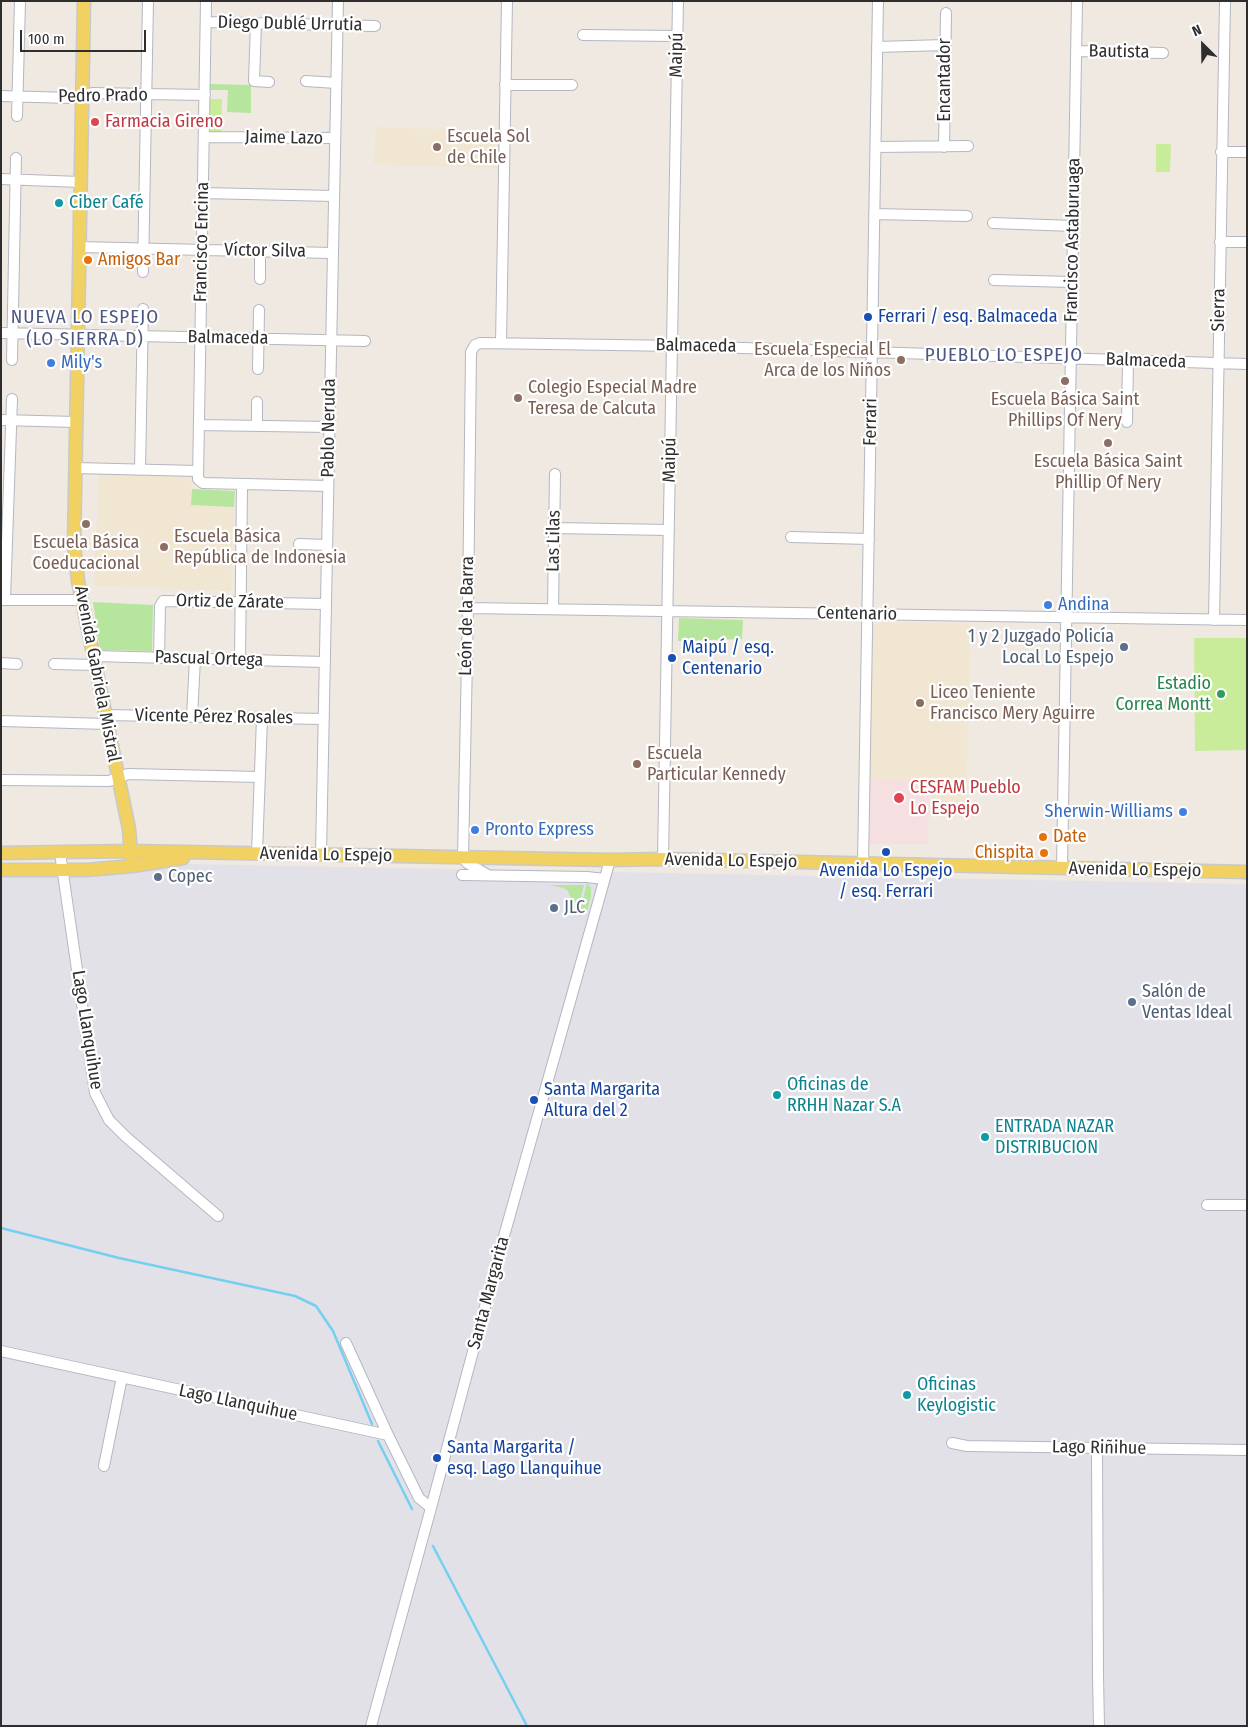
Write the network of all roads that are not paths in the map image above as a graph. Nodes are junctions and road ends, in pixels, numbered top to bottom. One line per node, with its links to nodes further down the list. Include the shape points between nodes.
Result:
1 (20, 1): 31 (street)
2 (84, 1): 30 (main road, Avenida Gabriela Mistral)
3 (148, 1): 27 (street)
4 (206, 1): 12 (street, Francisco Encina)
5 (338, 1): 14 (street, Pablo Neruda)
6 (507, 1): 25 (street)
7 (678, 1): 17 (street, Maipú)
8 (878, 1): 19 (street, Ferrari)
9 (1077, 1): 20 (street, Francisco Astaburuaga)
10 (1224, 1): 38 (street, Sierra)
11 (946, 13): 18 (street, Encantador)
12 (206, 22): 13 (street, Diego Dublé Urrutia); 28 (street, Francisco Encina)
13 (256, 23): 14 (street, Diego Dublé Urrutia); 22 (street, via 254,81)
14 (337, 25): 15 (street, Diego Dublé Urrutia); 24 (street, Pablo Neruda)
15 (375, 26)
16 (584, 35): 17 (street)
17 (678, 36): 73 (street, Maipú)
18 (945, 45): 19 (street); 35 (street, Encantador)
19 (877, 47): 37 (street, Ferrari)
20 (1076, 51): 21 (street, Bautista); 49 (street, Francisco Astaburuaga)
21 (1162, 53)
22 (269, 82)
23 (306, 82): 24 (street)
24 (336, 83): 34 (street, Pablo Neruda)
25 (505, 85): 26 (street); 71 (street)
26 (572, 86)
27 (146, 95): 28 (street, Pedro Prado); 30 (street, Pedro Prado); 53 (street)
28 (205, 95): 33 (street, Francisco Encina)
29 (1, 96): 31 (street, Pedro Prado)
30 (82, 96): 31 (street, Pedro Prado); 43 (main road, Avenida Gabriela Mistral)
31 (18, 97): 32 (street)
32 (17, 116)
33 (204, 137): 34 (street, Jaime Lazo); 44 (street, Francisco Encina)
34 (334, 138): 45 (street, Pablo Neruda)
35 (944, 146): 36 (street); 37 (street)
36 (968, 146)
37 (876, 147): 46 (street, Ferrari)
38 (1221, 152): 39 (street); 50 (street, Sierra)
39 (1247, 152)
40 (16, 158): 42 (street)
41 (1, 179): 42 (street)
42 (16, 179): 43 (street); 64 (street)
43 (80, 182): 52 (main road, Avenida Gabriela Mistral)
44 (203, 193): 45 (street); 54 (street, Francisco Encina)
45 (333, 196): 56 (street, Pablo Neruda)
46 (874, 214): 47 (street); 74 (street, Ferrari)
47 (967, 216)
48 (993, 223): 49 (street)
49 (1073, 226): 60 (street, Francisco Astaburuaga)
50 (1220, 242): 51 (street); 78 (street, Sierra)
51 (1247, 242)
52 (79, 247): 53 (street, Víctor Silva); 65 (main road, Avenida Gabriela Mistral)
53 (143, 248): 54 (street, Víctor Silva); 57 (street)
54 (202, 250): 55 (street, Víctor Silva); 67 (street, Francisco Encina)
55 (260, 251): 56 (street, Víctor Silva); 58 (street)
56 (332, 253): 69 (street, Pablo Neruda)
57 (143, 272)
58 (260, 279)
59 (994, 280): 60 (street)
60 (1072, 282): 75 (street, Francisco Astaburuaga)
61 (143, 309): 66 (street)
62 (259, 310): 68 (street)
63 (1, 333): 64 (street, Balmaceda)
64 (13, 333): 65 (street, Balmaceda); 76 (street)
65 (77, 335): 66 (street, Balmaceda); 84 (main road, Avenida Gabriela Mistral)
66 (143, 336): 67 (street, Balmaceda); 90 (street)
67 (200, 338): 68 (street, Balmaceda); 86 (street, Francisco Encina)
68 (259, 339): 69 (street, Balmaceda); 80 (street)
69 (330, 340): 70 (street, Balmaceda); 88 (street, Pablo Neruda)
70 (365, 341)
71 (501, 343): 72 (street, Balmaceda); 73 (street, Balmaceda)
72 (475, 344): 106 (street, León de la Barra, via 471,352)
73 (673, 345): 74 (street, Balmaceda); 96 (street, Maipú)
74 (872, 352): 75 (street, Balmaceda); 98 (street, Ferrari)
75 (1071, 358): 77 (street, Balmaceda); 110 (street, Francisco Astaburuaga)
76 (12, 360)
77 (1128, 360): 78 (street, Balmaceda); 85 (street)
78 (1218, 363): 79 (street, Balmaceda); 111 (street, Sierra)
79 (1247, 364)
80 (258, 369)
81 (12, 399): 83 (street)
82 (257, 402): 87 (street)
83 (6, 420): 84 (street); 101 (street)
84 (76, 422): 89 (main road, Avenida Gabriela Mistral)
85 (1127, 422)
86 (199, 425): 87 (street); 91 (street, Francisco Encina)
87 (257, 426): 88 (street)
88 (329, 427): 94 (street, Pablo Neruda)
89 (75, 468): 90 (street); 103 (main road, Avenida Gabriela Mistral, via 74,544)
90 (140, 470): 91 (street)
91 (198, 471): 93 (street, Francisco Encina, via 200,482)
92 (555, 474): 95 (street, Las Lilas)
93 (242, 484): 94 (street); 104 (street)
94 (328, 486): 100 (street, Pablo Neruda)
95 (554, 528): 96 (street); 107 (street, Las Lilas)
96 (669, 530): 108 (street, Maipú)
97 (790, 537): 98 (street)
98 (869, 539): 109 (street, Ferrari)
99 (299, 544): 100 (street)
100 (326, 545): 105 (street, Pablo Neruda)
101 (4, 547): 102 (street)
102 (3, 600): 103 (street)
103 (81, 600): 116 (main road, Avenida Gabriela Mistral)
104 (240, 602): 105 (street, Ortiz de Zárate); 113 (street, Ortiz de Zárate, via 161,603); 115 (street)
105 (326, 604): 117 (street, Pablo Neruda)
106 (468, 608): 107 (street, Centenario); 135 (street, León de la Barra)
107 (553, 609): 108 (street, Centenario)
108 (668, 611): 109 (street, Centenario); 136 (street, Maipú)
109 (867, 615): 110 (street, Centenario); 138 (street, Ferrari)
110 (1066, 618): 111 (street, Centenario); 140 (street, Francisco Astaburuaga)
111 (1214, 620): 112 (street, Centenario)
112 (1247, 620)
113 (159, 658): 114 (street, Pascual Ortega); 116 (street, Pascual Ortega)
114 (195, 659): 115 (street, Pascual Ortega); 121 (street)
115 (240, 660): 117 (street, Pascual Ortega)
116 (94, 661): 120 (street, Pascual Ortega); 123 (main road, Avenida Gabriela Mistral)
117 (324, 662): 124 (street, Pablo Neruda)
118 (1, 663): 119 (street)
119 (17, 664)
120 (54, 664)
121 (192, 717): 122 (street, Vicente Pérez Rosales); 123 (street, Vicente Pérez Rosales)
122 (262, 718): 124 (street, Vicente Pérez Rosales); 126 (street)
123 (106, 719): 125 (street, Vicente Pérez Rosales); 127 (main road, Avenida Gabriela Mistral)
124 (324, 719): 134 (street, Pablo Neruda)
125 (1, 721)
126 (260, 776): 127 (street, via 128,774); 133 (street)
127 (118, 777): 128 (street, via 109,781); 129 (main road, Avenida Gabriela Mistral)
128 (1, 780)
129 (131, 851): 131 (main road, Avenida Lo Espejo); 132 (main road, Avenida Lo Espejo); 139 (main road, Avenida Gabriela Mistral)
130 (1, 853): 131 (main road, Avenida Lo Espejo)
131 (60, 853): 142 (street, Lago Llanquihue)
132 (214, 853): 133 (main road, Avenida Lo Espejo); 139 (main road, Avenida Lo Espejo)
133 (257, 853): 134 (main road, Avenida Lo Espejo)
134 (321, 854): 135 (main road, Avenida Lo Espejo)
135 (462, 857): 137 (main road, Avenida Lo Espejo); 145 (street)
136 (663, 859): 137 (main road, Avenida Lo Espejo); 138 (main road, Avenida Lo Espejo)
137 (610, 860): 146 (street, Santa Margarita)
138 (863, 864): 140 (main road, Avenida Lo Espejo)
139 (132, 866): 142 (main road, Avenida Lo Espejo)
140 (1062, 868): 143 (main road, Avenida Lo Espejo)
141 (1, 870): 142 (main road, Avenida Lo Espejo)
142 (64, 871): 149 (street, Lago Llanquihue, via 95,1093 109,1120 120,1132)
143 (1247, 872)
144 (462, 875): 145 (street)
145 (488, 875): 146 (street)
146 (604, 879): 158 (street, Santa Margarita)
147 (1206, 1205): 148 (street)
148 (1247, 1205)
149 (218, 1216)
150 (346, 1343): 153 (street)
151 (1, 1351): 152 (street, Lago Llanquihue)
152 (122, 1377): 153 (street, Lago Llanquihue); 157 (street)
153 (388, 1435): 158 (street, via 419,1498)
154 (952, 1442): 155 (street, Lago Riñihue, via 966,1446)
155 (1097, 1447): 156 (street, Lago Riñihue); 160 (street)
156 (1247, 1450)
157 (104, 1466)
158 (432, 1508): 159 (street, Santa Margarita)
159 (371, 1726)
160 (1099, 1726)

